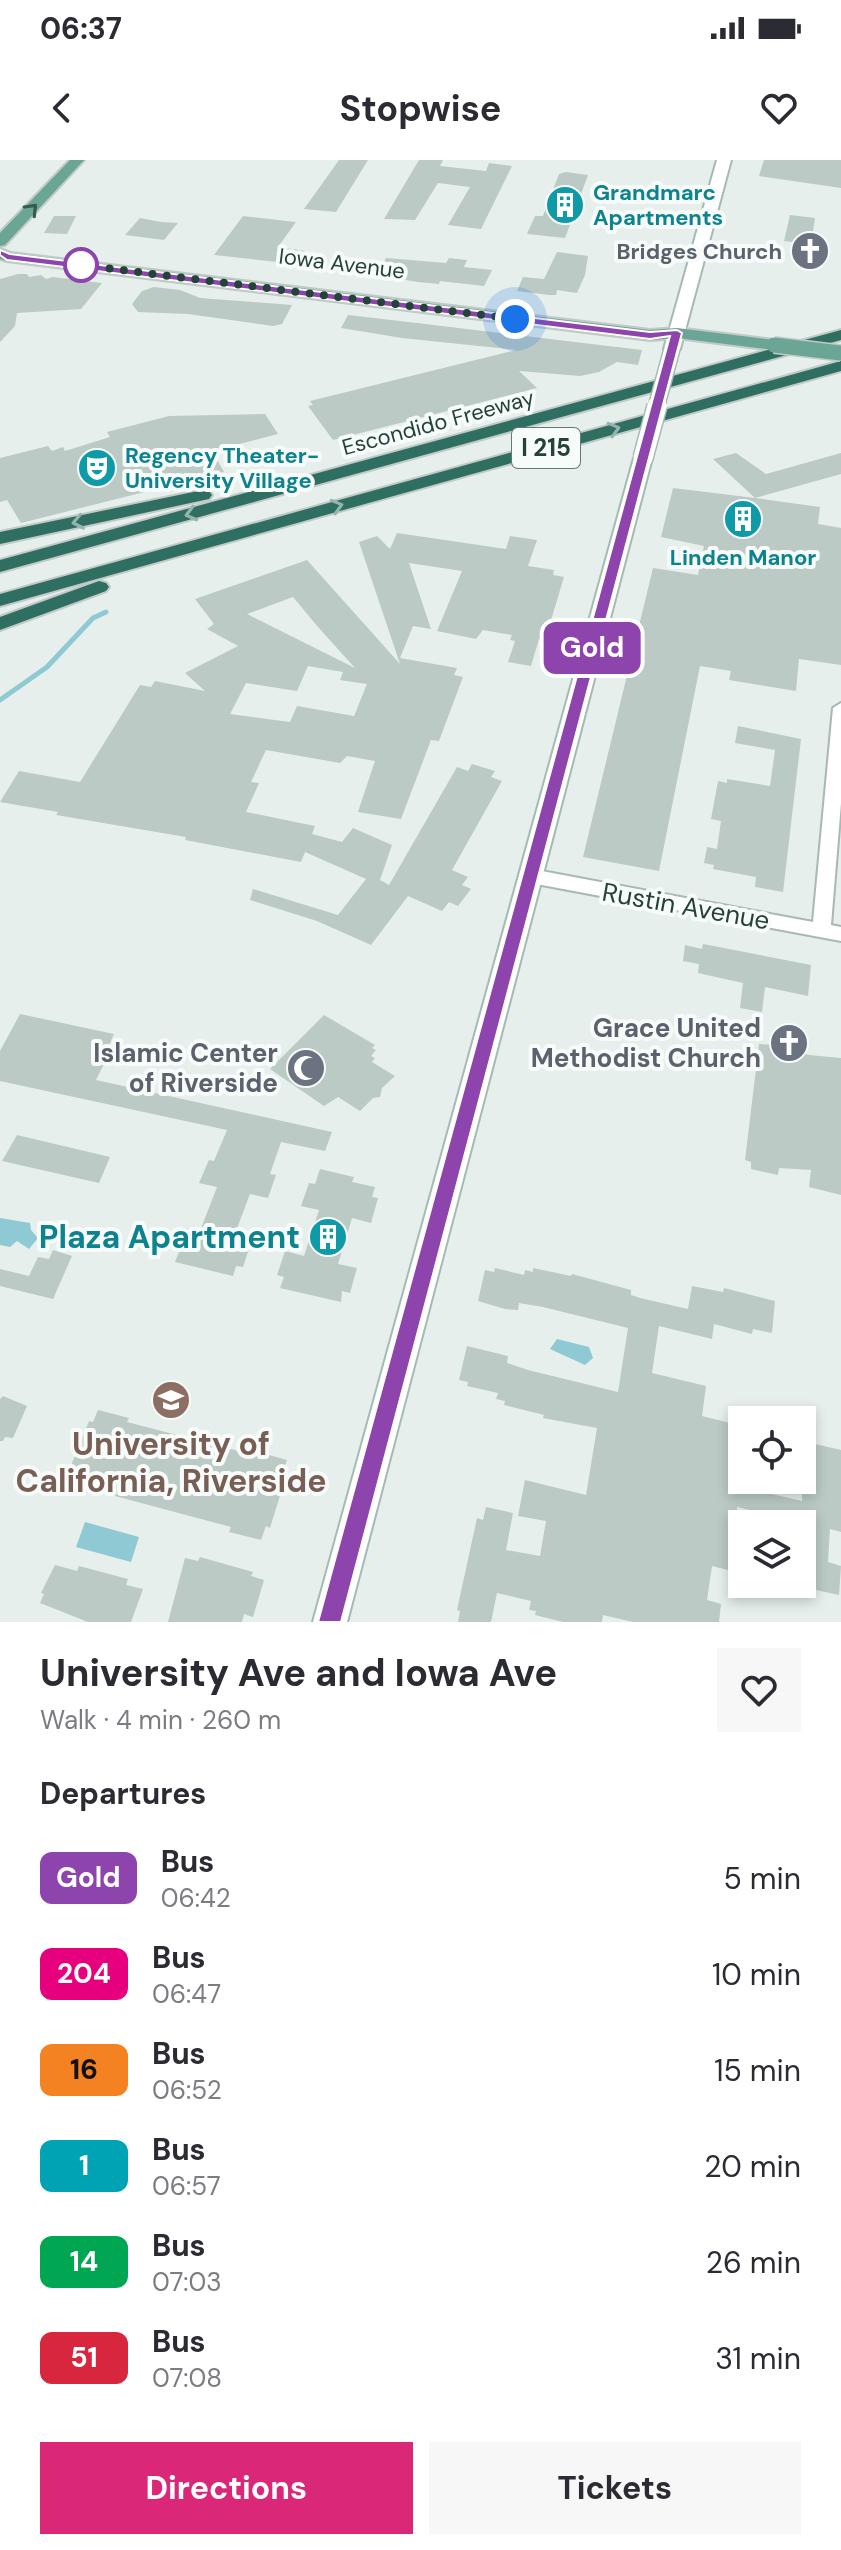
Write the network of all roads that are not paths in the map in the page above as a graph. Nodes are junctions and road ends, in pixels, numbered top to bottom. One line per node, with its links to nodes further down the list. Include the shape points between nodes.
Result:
1 (58, 160): 5 (main road)
2 (77, 160): 4 (main road)
3 (724, 160): 9 (street)
4 (64, 167): 6 (main road, one-way to 4)
5 (14, 204)
6 (0, 242)
7 (0, 251): 9 (main road, Iowa Avenue, via 7,257)
8 (841, 335): 12 (highway, Escondido Freeway / I 215)
9 (674, 341): 10 (main road, Iowa Avenue, bridge, via 716,338); 19 (street, bridge)
10 (841, 353)
11 (841, 366): 13 (highway, I 215, one-way to 11)
12 (483, 436): 14 (highway, one-way to 14); 15 (highway, Escondido Freeway / I 215, one-way to 15)
13 (261, 527): 16 (highway, I 215); 17 (highway)
14 (0, 538)
15 (0, 566)
16 (0, 600)
17 (0, 624)
18 (841, 708): 20 (street)
19 (531, 876): 20 (street, Rustin Avenue); 22 (street)
20 (821, 930): 21 (street, Rustin Avenue)
21 (841, 934)
22 (330, 1622)

